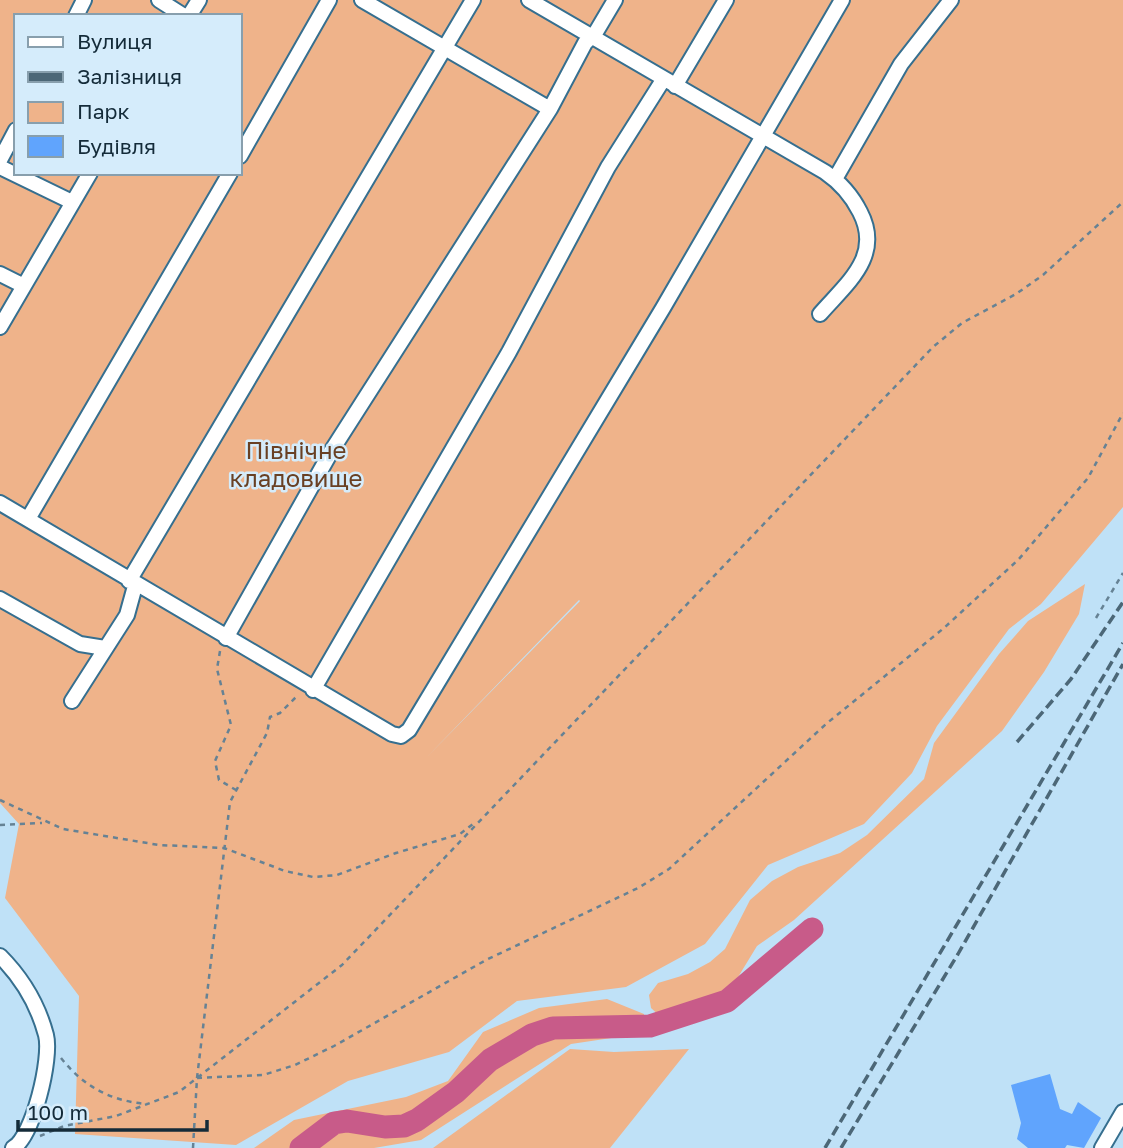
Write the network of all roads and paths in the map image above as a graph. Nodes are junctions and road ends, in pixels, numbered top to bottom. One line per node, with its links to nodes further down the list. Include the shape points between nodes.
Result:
1 (159, 0): 10 (street)
2 (330, 0): 17 (street)
3 (362, 0): 12 (street)
4 (473, 0): 12 (street)
5 (529, 0): 11 (street)
6 (615, 0): 11 (street)
7 (726, 0): 13 (street)
8 (842, 0): 16 (street)
9 (951, 0): 22 (street, via 901,64)
10 (184, 14)
11 (591, 37): 13 (street); 14 (street)
12 (444, 48): 14 (street); 33 (street)
13 (669, 83): 16 (street); 38 (street, via 608,167 509,352)
14 (550, 109): 36 (street, via 332,450)
15 (14, 134): 18 (street)
16 (762, 136): 22 (street); 38 (street, via 409,730 401,736 392,734)
17 (242, 153)
18 (0, 160)
19 (16, 175): 23 (street)
20 (89, 175): 23 (street)
21 (229, 175): 31 (street)
22 (835, 179): 27 (street, via 855,202 869,239 857,272)
23 (72, 202): 26 (street)
24 (1123, 202): 42 (path, via 1043,275 962,323 933,347)
25 (0, 274): 26 (street)
26 (24, 286): 28 (street)
27 (820, 314)
28 (0, 327)
29 (1123, 412): 48 (path, via 1088,478 1019,559 827,724 669,869 486,960 295,1065 263,1074)
30 (0, 503): 31 (street)
31 (28, 519): 33 (street)
32 (1123, 573): 35 (path)
33 (132, 584): 36 (street); 37 (street, via 127,615)
34 (0, 599): 37 (street, via 80,644)
35 (1096, 618)
36 (226, 638): 38 (street); 40 (path, via 217,669 231,725 215,761 219,780)
37 (105, 648): 39 (street)
38 (313, 690): 40 (path, via 305,690 270,717 267,733)
39 (72, 701)
40 (236, 790): 45 (path)
41 (0, 800): 43 (path)
42 (478, 821): 45 (path, via 460,834 324,877 285,871); 48 (path, via 342,965)
43 (45, 823): 44 (path); 45 (path, via 159,845)
44 (0, 825)
45 (224, 848): 48 (path)
46 (0, 956): 47 (street, via 27,989)
47 (47, 1038): 49 (path, via 88,1086 111,1098); 51 (street, via 35,1113)
48 (197, 1078): 49 (path, via 179,1092); 52 (path)
49 (148, 1105): 51 (path, via 64,1126)
50 (1123, 1112): 53 (street)
51 (15, 1147)
52 (193, 1148)
53 (1102, 1148)

